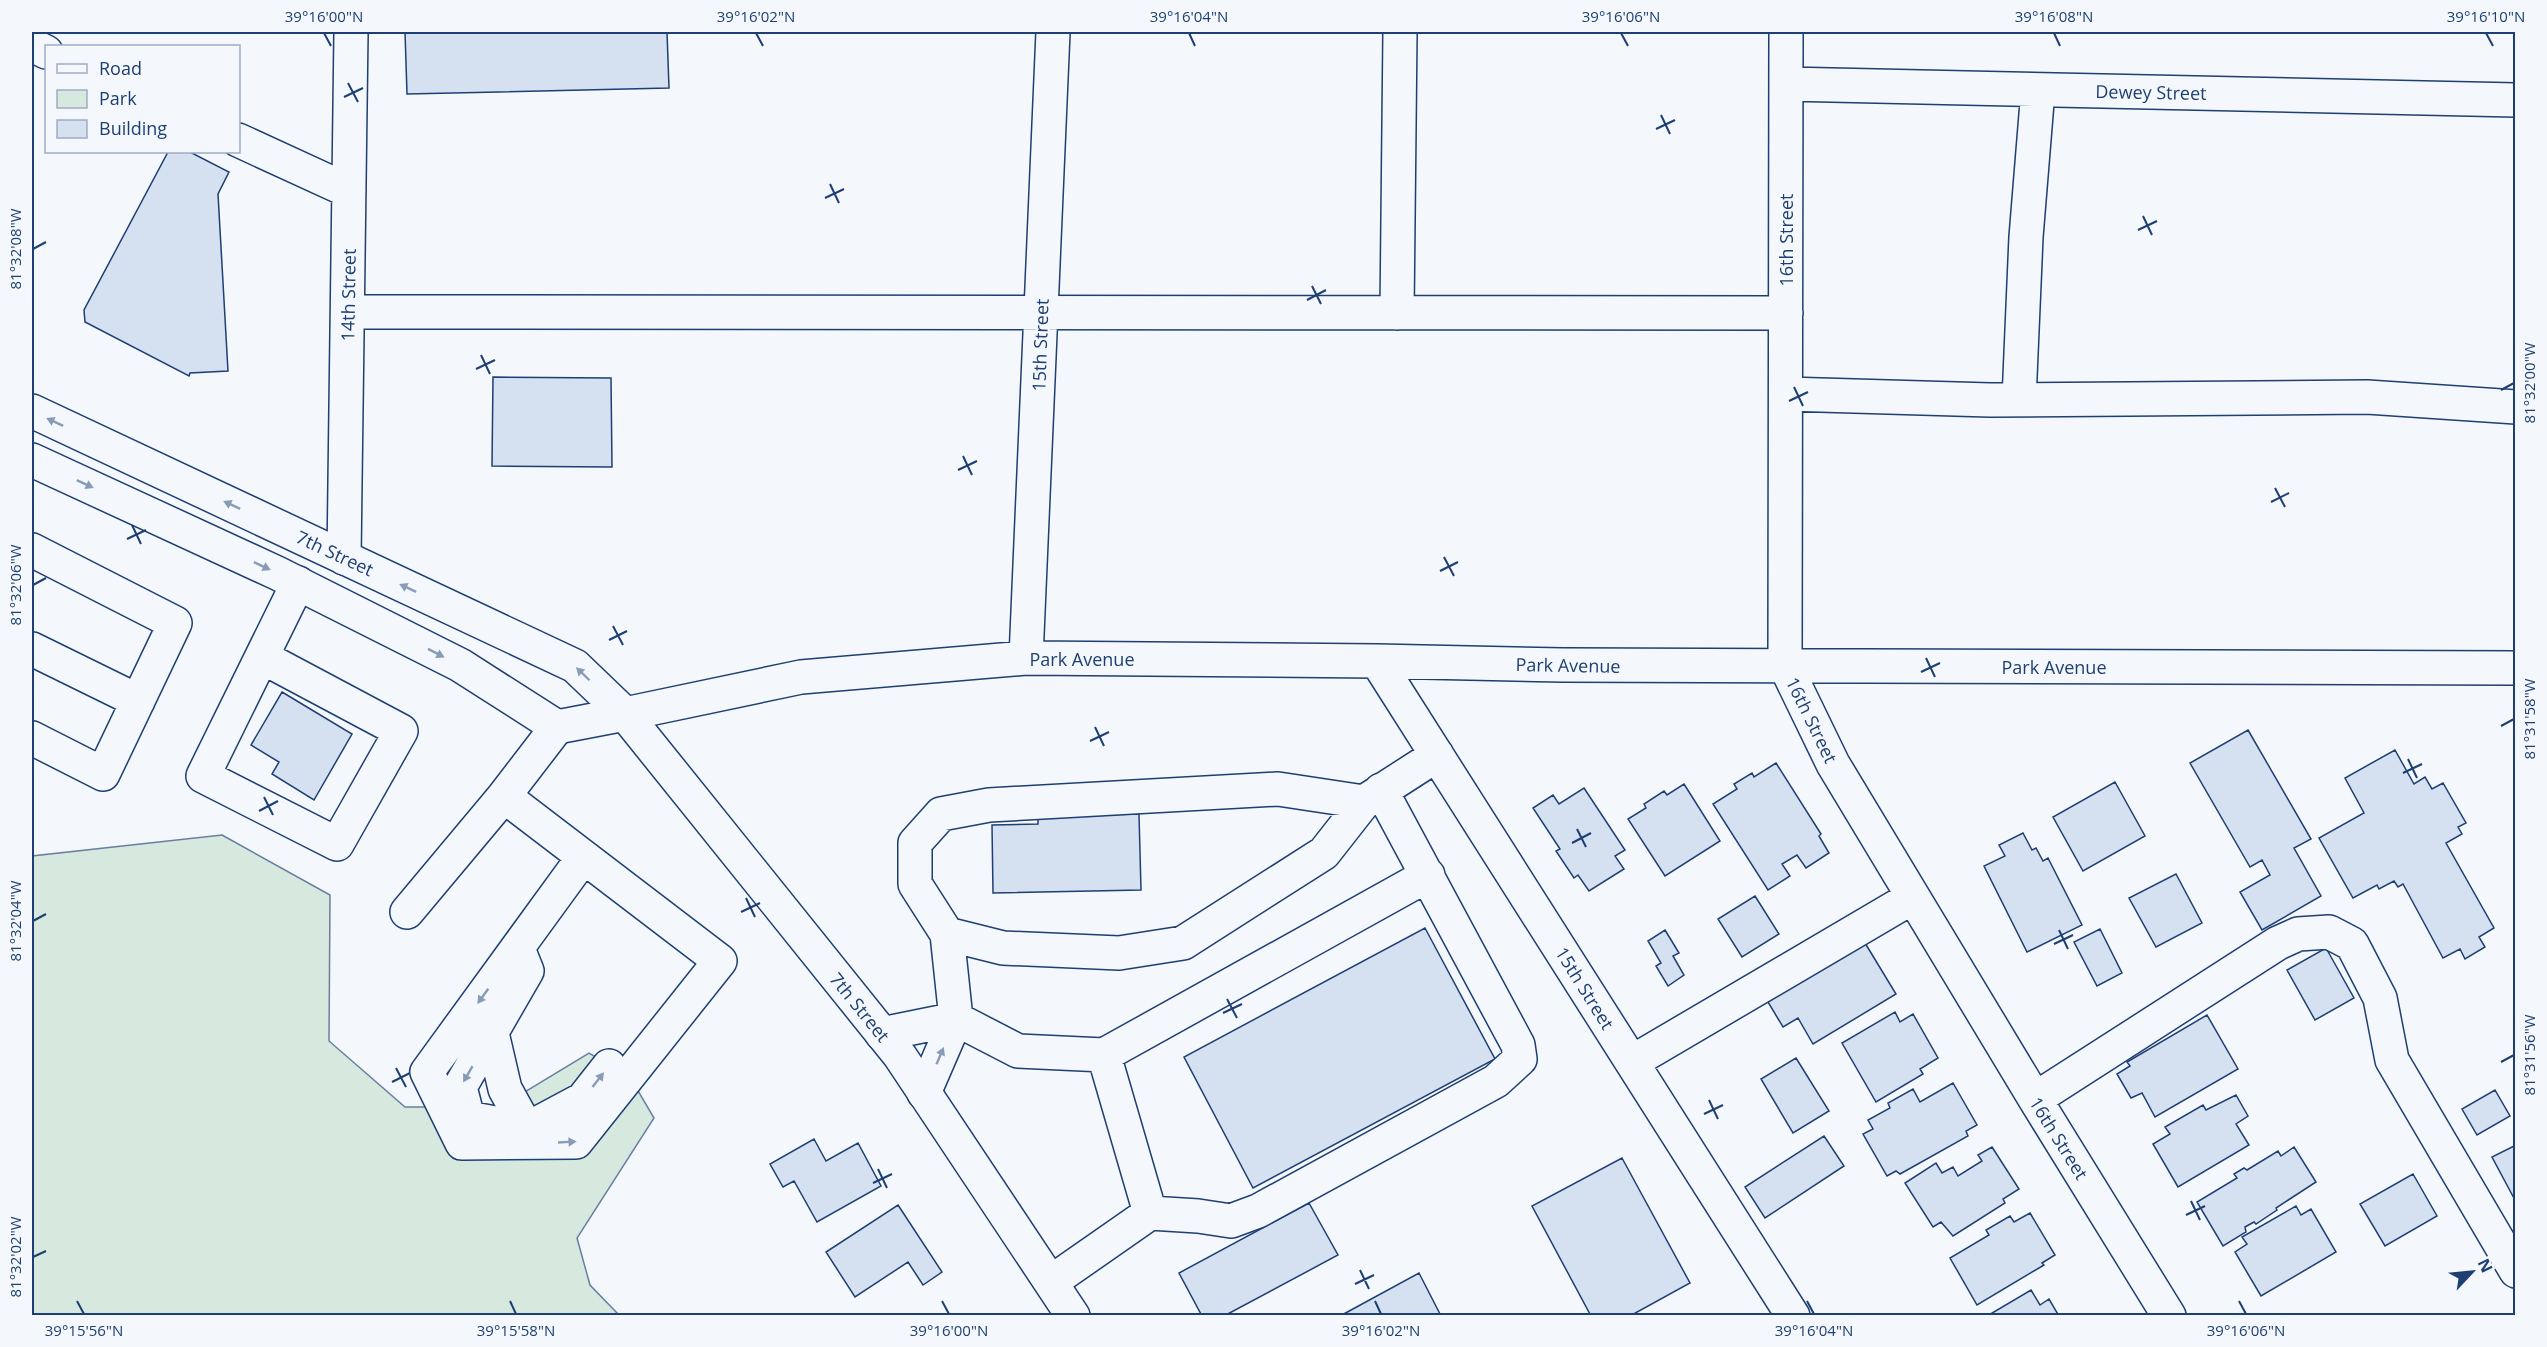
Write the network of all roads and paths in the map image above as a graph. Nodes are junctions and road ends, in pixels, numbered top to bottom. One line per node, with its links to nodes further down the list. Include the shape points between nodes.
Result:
1 (351, 32): 9 (street, 14th Street)
2 (1053, 32): 11 (street, 15th Street)
3 (1401, 32): 12 (street)
4 (1786, 32): 5 (street, 16th Street)
5 (1786, 84): 6 (street, Dewey Street); 13 (street, 16th Street)
6 (2038, 90): 7 (street, Dewey Street); 15 (street)
7 (2516, 100)
8 (240, 141): 9 (street)
9 (349, 190): 10 (street, 14th Street)
10 (348, 312): 11 (street); 20 (street, 14th Street)
11 (1041, 312): 12 (street); 24 (street, 15th Street)
12 (1397, 313): 13 (street)
13 (1786, 313): 14 (street, 16th Street)
14 (1786, 394): 15 (street); 26 (street, 16th Street)
15 (2019, 400): 16 (street, via 2367,397)
16 (2516, 407)
17 (32, 411): 20 (street, 7th Street, one-way to 17)
18 (32, 460): 21 (street, one-way to 21)
19 (32, 550): 28 (street, via 175,623)
20 (344, 558): 29 (street, 7th Street, one-way to 20, via 575,666)
21 (298, 583): 23 (street); 30 (street, one-way to 30, via 460,665)
22 (32, 649): 28 (street)
23 (262, 657): 23 (street, via 204,776 337,844 401,731)
24 (1026, 658): 25 (street, Park Avenue); 29 (street, Park Avenue, via 801,677)
25 (1377, 661): 26 (street, Park Avenue); 32 (street, 15th Street)
26 (1785, 666): 27 (street, Park Avenue); 37 (street, 16th Street, via 1833,764)
27 (2516, 668)
28 (138, 701): 31 (street, via 103,774)
29 (625, 714): 30 (street); 44 (street, 7th Street)
30 (557, 727): 33 (street)
31 (32, 738)
32 (1437, 755): 34 (street); 46 (street, 15th Street)
33 (504, 796): 35 (street); 38 (street)
34 (1373, 796): 36 (street); 39 (street, via 1324,853 1183,942 1119,953 1003,948); 39 (street, via 1278,789 989,805 941,814 915,843 915,884)
35 (582, 858): 40 (street); 41 (street, via 720,962)
36 (1428, 875): 45 (street); 50 (street, via 1518,1044 1521,1059 1496,1081 1258,1211 1232,1221)
37 (1913, 897): 46 (street); 48 (street, 16th Street)
38 (407, 912)
39 (947, 934): 42 (street)
40 (518, 949): 41 (street, one-way to 41, via 427,1072 462,1143 576,1142); 43 (street, via 527,971)
41 (678, 1014): 49 (street, one-way to 41, via 583,1099 648,1016)
42 (956, 1019): 44 (street); 45 (street, via 1018,1051); 47 (street, one-way to 42)
43 (492, 1033): 49 (street, via 505,1089); 49 (street, one-way to 49, via 460,1087 468,1118)
44 (882, 1034): 47 (street, 7th Street)
45 (1104, 1054): 50 (street)
46 (1632, 1062): 54 (street, 15th Street)
47 (924, 1094): 52 (street, 7th Street)
48 (2035, 1099): 51 (street, via 2278,943 2298,934 2329,932 2352,944 2380,998 2392,1060); 55 (street, 16th Street)
49 (527, 1129)
50 (1149, 1213): 52 (street)
51 (2516, 1271)
52 (1051, 1282): 53 (street, 7th Street)
53 (1073, 1316)
54 (1793, 1316)
55 (2169, 1316)

